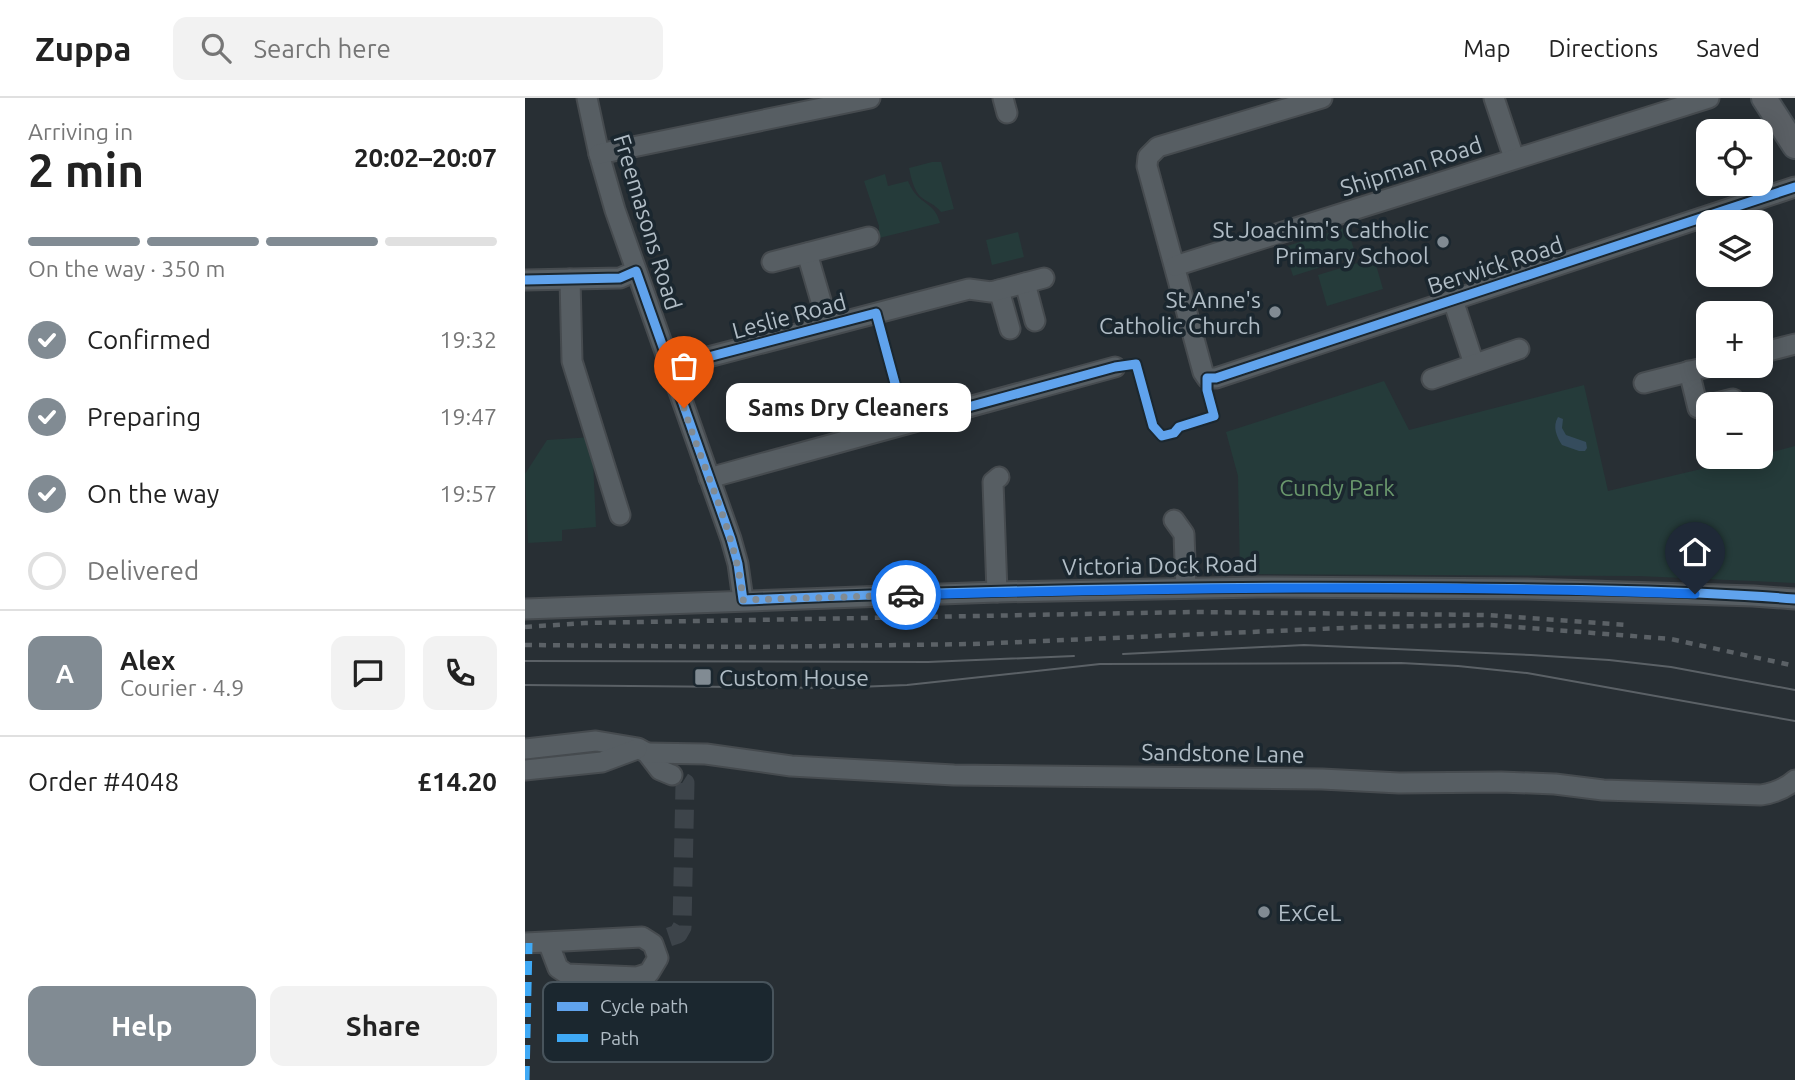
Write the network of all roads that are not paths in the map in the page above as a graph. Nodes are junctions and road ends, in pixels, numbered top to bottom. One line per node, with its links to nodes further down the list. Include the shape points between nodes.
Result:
1 (587, 98): 10 (street, Freemasons Road)
2 (870, 98): 7 (street)
3 (1322, 98): 16 (street, via 1158,147 1148,157)
4 (1494, 98): 11 (street)
5 (1709, 98): 8 (street, Shipman Road)
6 (1764, 98): 9 (main road)
7 (849, 100): 10 (street)
8 (1660, 106): 11 (street, Shipman Road)
9 (1795, 146)
10 (599, 154): 17 (street, Freemasons Road)
11 (1514, 158): 16 (street, Shipman Road)
12 (1795, 187): 21 (street, Berwick Road)
13 (869, 237): 14 (street)
14 (807, 253): 15 (street); 23 (street)
15 (772, 262)
16 (1175, 266): 21 (street, Berwick Road, via 1207,378)
17 (636, 271): 18 (street, via 620,278); 29 (street, Freemasons Road)
18 (570, 279): 19 (street); 38 (street, via 572,360)
19 (525, 280)
20 (999, 290): 22 (street, Leslie Road, via 1034,280); 23 (street, Leslie Road, via 969,289); 24 (street)
21 (1453, 300): 28 (street, Berwick Road)
22 (1035, 321)
23 (828, 325): 29 (street, Leslie Road)
24 (1010, 329)
25 (1795, 344): 27 (street)
26 (1519, 349): 28 (street)
27 (1773, 350)
28 (1474, 364): 33 (street)
29 (670, 367): 37 (street, Freemasons Road)
30 (1115, 367): 37 (street)
31 (1696, 370): 32 (street)
32 (1689, 372): 34 (street); 35 (street)
33 (1433, 379)
34 (1644, 383)
35 (1696, 400)
36 (999, 477): 41 (street, via 993,482)
37 (709, 478): 43 (street, Freemasons Road, via 738,564)
38 (620, 514)
39 (1174, 520): 40 (street, via 1184,534)
40 (1186, 588): 41 (street, Victoria Dock Road); 42 (street, Victoria Dock Road, via 1527,589)
41 (997, 592): 43 (street, Victoria Dock Road)
42 (1795, 599)
43 (743, 600): 44 (street, Victoria Dock Road)
44 (525, 608)
45 (525, 749): 46 (street, via 596,741)
46 (642, 751): 47 (street, via 602,762); 48 (street); 49 (street, Sandstone Lane, via 791,766 954,775 1501,782 1761,795)
47 (525, 770)
48 (672, 775)
49 (1795, 780)
50 (642, 937): 51 (street); 52 (street); 52 (street, via 653,944 658,958 649,973 637,977 567,974 558,968)
51 (669, 937)
52 (548, 942): 53 (street)
53 (525, 943)

